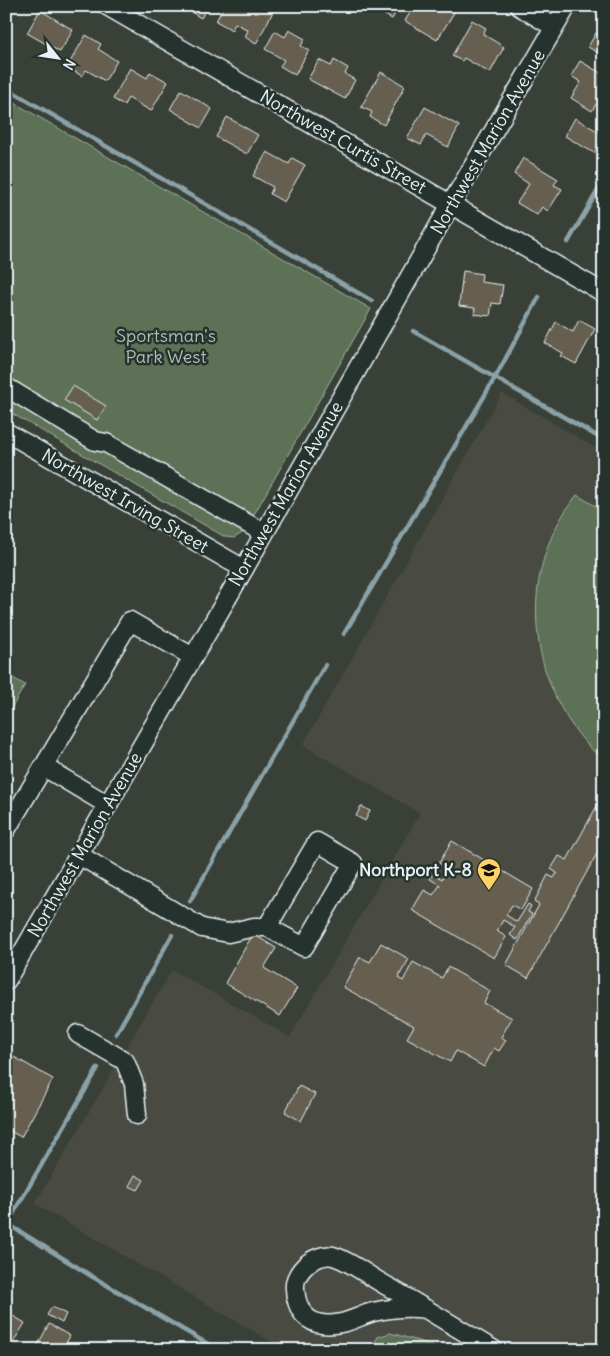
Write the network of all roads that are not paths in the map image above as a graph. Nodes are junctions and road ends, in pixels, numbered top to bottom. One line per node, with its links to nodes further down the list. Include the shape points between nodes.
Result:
1 (107, 6): 5 (street, Northwest Curtis Street)
2 (519, 6): 4 (street)
3 (567, 6): 4 (street, Northwest Marion Avenue)
4 (554, 27): 5 (street, Northwest Marion Avenue)
5 (451, 204): 6 (street, Northwest Curtis Street); 9 (street, Northwest Marion Avenue)
6 (604, 293)
7 (6, 387): 9 (street, via 96,441 106,443)
8 (6, 432): 10 (street, Northwest Irving Street)
9 (264, 533): 10 (street, Northwest Marion Avenue)
10 (244, 569): 11 (street, Northwest Marion Avenue)
11 (193, 657): 12 (street, via 130,621); 13 (street, Northwest Marion Avenue)
12 (44, 767): 13 (street); 14 (street)
13 (108, 805): 15 (street, Northwest Marion Avenue)
14 (6, 830)
15 (79, 855): 16 (street, via 202,928 228,933); 17 (street, Northwest Marion Avenue)
16 (267, 926): 16 (street, via 304,947 353,863 317,842)
17 (6, 981)
18 (78, 1034): 19 (street, via 125,1061 134,1084)
19 (137, 1115)
20 (426, 1309): 20 (street, via 333,1256 309,1263 300,1271 294,1285 300,1311 315,1323 324,1325 397,1307); 21 (street)
21 (494, 1350)

